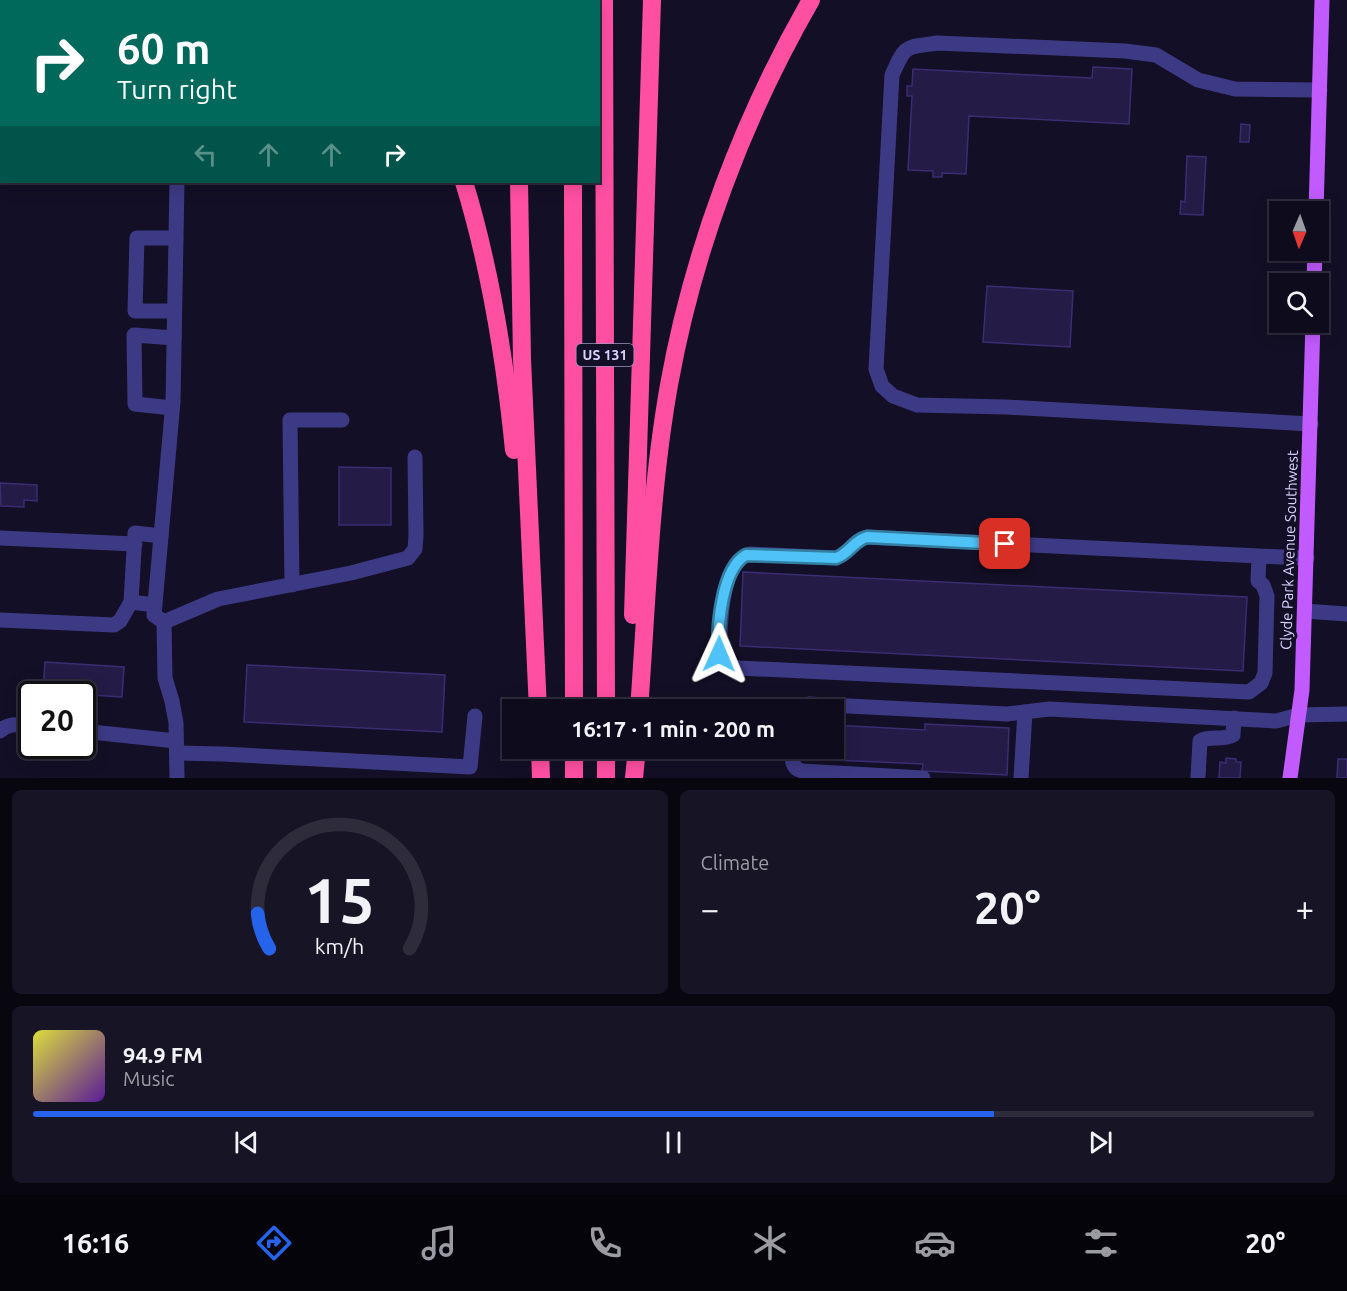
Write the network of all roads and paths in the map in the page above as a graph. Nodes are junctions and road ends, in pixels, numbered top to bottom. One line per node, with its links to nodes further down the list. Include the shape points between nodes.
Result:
1 (604, 0): 34 (highway, US 131)
2 (652, 0): 35 (highway)
3 (811, 0): 36 (highway, via 777,63 729,172 683,325 669,384 659,455)
4 (1323, 0): 5 (main road)
5 (1320, 90): 10 (main road); 17 (street, via 1235,89 1198,80 1156,55 1125,51 938,43 908,48 892,75 876,369 882,386 893,396 917,405)
6 (177, 183): 11 (street)
7 (464, 183): 31 (highway, via 488,269 500,332)
8 (519, 183): 31 (highway)
9 (573, 183): 33 (highway, US 131)
10 (1316, 201)
11 (176, 238): 12 (street); 12 (street, via 137,238 135,310)
12 (174, 311): 14 (street)
13 (1313, 333): 17 (main road, Clyde Park Avenue Southwest)
14 (174, 338): 15 (street); 15 (street, via 134,335 135,404)
15 (172, 408): 19 (street)
16 (342, 420): 24 (street, via 290,420)
17 (1311, 424): 23 (main road, Clyde Park Avenue Southwest)
18 (415, 457): 24 (street, via 416,535 415,549 408,558)
19 (161, 536): 21 (street, via 135,533); 26 (street)
20 (0, 538): 21 (street)
21 (135, 544): 25 (street)
22 (1259, 556): 22 (street, via 1258,581 1267,596 1264,673 1259,686 1246,692 739,668 726,664 719,654 721,613 729,578 741,558 750,554 836,558 867,537); 23 (street)
23 (1307, 558): 27 (main road, Clyde Park Avenue Southwest)
24 (292, 585): 30 (street, via 218,599)
25 (131, 602): 26 (street); 29 (street, via 114,625)
26 (155, 605): 30 (street, via 154,615)
27 (1305, 611): 28 (street); 40 (main road, Clyde Park Avenue Southwest)
28 (1347, 614)
29 (0, 620)
30 (164, 622): 46 (street, via 165,678)
31 (533, 626): 32 (highway)
32 (537, 699)
33 (574, 699)
34 (606, 699)
35 (632, 699)
36 (640, 699)
37 (844, 706): 38 (street)
38 (1025, 712): 42 (street, via 1049,709); 60 (street)
39 (1347, 714): 40 (street)
40 (1299, 715): 42 (street, via 1276,721); 61 (main road, Clyde Park Avenue Southwest)
41 (475, 716): 46 (street, via 470,767)
42 (1234, 718): 53 (street, via 1233,735 1200,741)
43 (18, 724): 44 (street)
44 (0, 731)
45 (96, 733): 46 (street)
46 (177, 747): 54 (street)
47 (541, 759): 55 (highway)
48 (574, 759): 56 (highway)
49 (606, 759): 57 (highway)
50 (632, 759): 58 (highway)
51 (636, 759): 58 (highway)
52 (793, 759): 59 (street, via 802,771)
53 (1198, 777)
54 (177, 778)
55 (542, 778)
56 (574, 778)
57 (606, 778)
58 (633, 778)
59 (923, 778)
60 (1021, 778)
61 (1290, 778)

